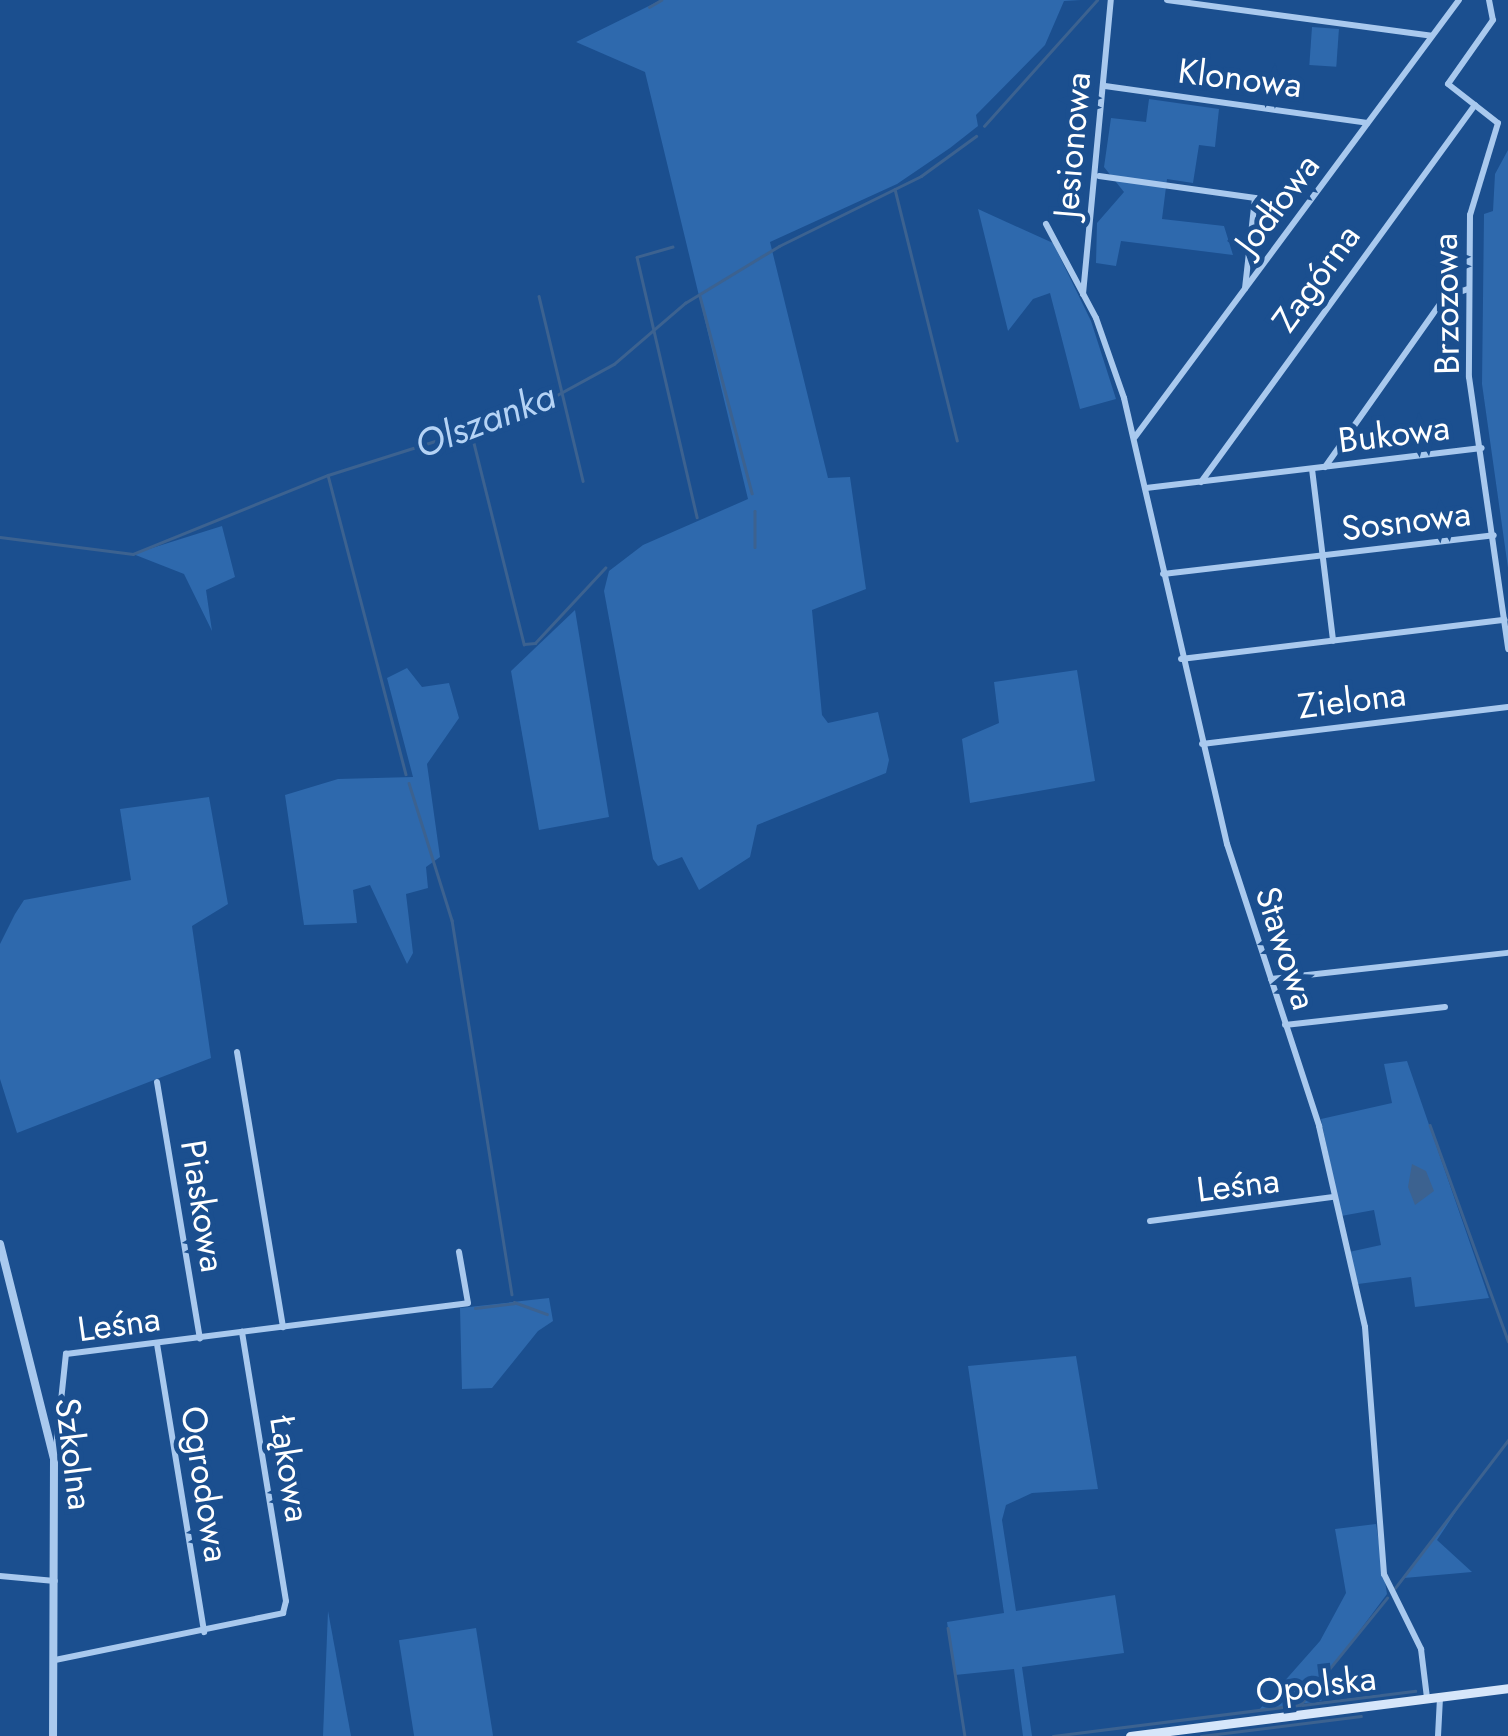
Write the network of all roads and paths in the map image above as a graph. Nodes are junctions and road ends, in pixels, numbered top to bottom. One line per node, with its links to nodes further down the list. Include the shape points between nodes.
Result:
1 (1111, 0): 6 (street, Jesionowa)
2 (1167, 0): 5 (street)
3 (1459, 0): 5 (street, Jodłowa)
4 (1489, 0): 7 (street, Brzozowa, via 1493,20 1448,84)
5 (1432, 36): 8 (street, Jodłowa)
6 (1105, 86): 8 (street, Klonowa); 9 (street, Jesionowa)
7 (1475, 106): 12 (street, Brzozowa, via 1498,124 1472,202); 18 (street, Zagórna)
8 (1368, 123): 11 (street, Jodłowa)
9 (1099, 176): 11 (street, via 1255,198); 13 (street, Jesionowa)
10 (1046, 224): 13 (street, Stawowa)
11 (1245, 288): 14 (street, Jodłowa)
12 (1468, 289): 15 (street, Brzozowa, via 1470,377); 16 (street, via 1445,297)
13 (1082, 295): 14 (street, Stawowa)
14 (1135, 437): 19 (street, Stawowa)
15 (1482, 448): 16 (street, Bukowa); 20 (street, Brzozowa)
16 (1325, 467): 17 (street, Bukowa)
17 (1312, 468): 18 (street, Bukowa); 21 (street, Bukowa)
18 (1201, 482): 19 (street, Bukowa)
19 (1146, 488): 22 (street, Stawowa)
20 (1494, 536): 21 (street, Sosnowa); 23 (street, Brzozowa)
21 (1323, 556): 22 (street, Sosnowa); 24 (street, Sosnowa)
22 (1163, 574): 26 (street, Stawowa)
23 (1504, 620): 24 (street); 25 (street, Brzozowa)
24 (1333, 641): 26 (street)
25 (1508, 648)
26 (1182, 660): 28 (street, Stawowa)
27 (1508, 707): 28 (street, Zielona)
28 (1202, 744): 30 (street, Stawowa)
29 (1508, 953): 30 (street)
30 (1270, 979): 32 (street, Stawowa)
31 (1445, 1008): 32 (street)
32 (1285, 1026): 35 (street, Stawowa, via 1318,1126)
33 (236, 1052): 39 (street)
34 (156, 1082): 41 (street, Piaskowa)
35 (1332, 1197): 36 (street, Leśna); 52 (street, Stawowa, via 1366,1327 1384,1574 1421,1649)
36 (1150, 1221)
37 (0, 1244): 44 (street, Szkolna)
38 (459, 1252): 39 (street, Leśna, via 468,1304)
39 (283, 1327): 40 (street, Leśna)
40 (242, 1332): 41 (street, Leśna); 48 (street, Łąkowa, via 286,1601 283,1613)
41 (200, 1338): 42 (street, Leśna)
42 (157, 1344): 43 (street, Leśna, via 66,1354); 48 (street, Ogrodowa)
43 (58, 1429): 44 (street); 45 (street, Leśna)
44 (48, 1433): 45 (street, Szkolna)
45 (54, 1459): 47 (street, Szkolna)
46 (0, 1576): 47 (street)
47 (56, 1582): 49 (street, Szkolna)
48 (204, 1632): 49 (street)
49 (55, 1660): 53 (street, Szkolna)
50 (1508, 1688): 51 (main road, Opolska)
51 (1440, 1697): 52 (main road, Opolska); 55 (street)
52 (1427, 1698): 54 (main road, Opolska)
53 (53, 1736)
54 (1130, 1736)
55 (1438, 1736)

